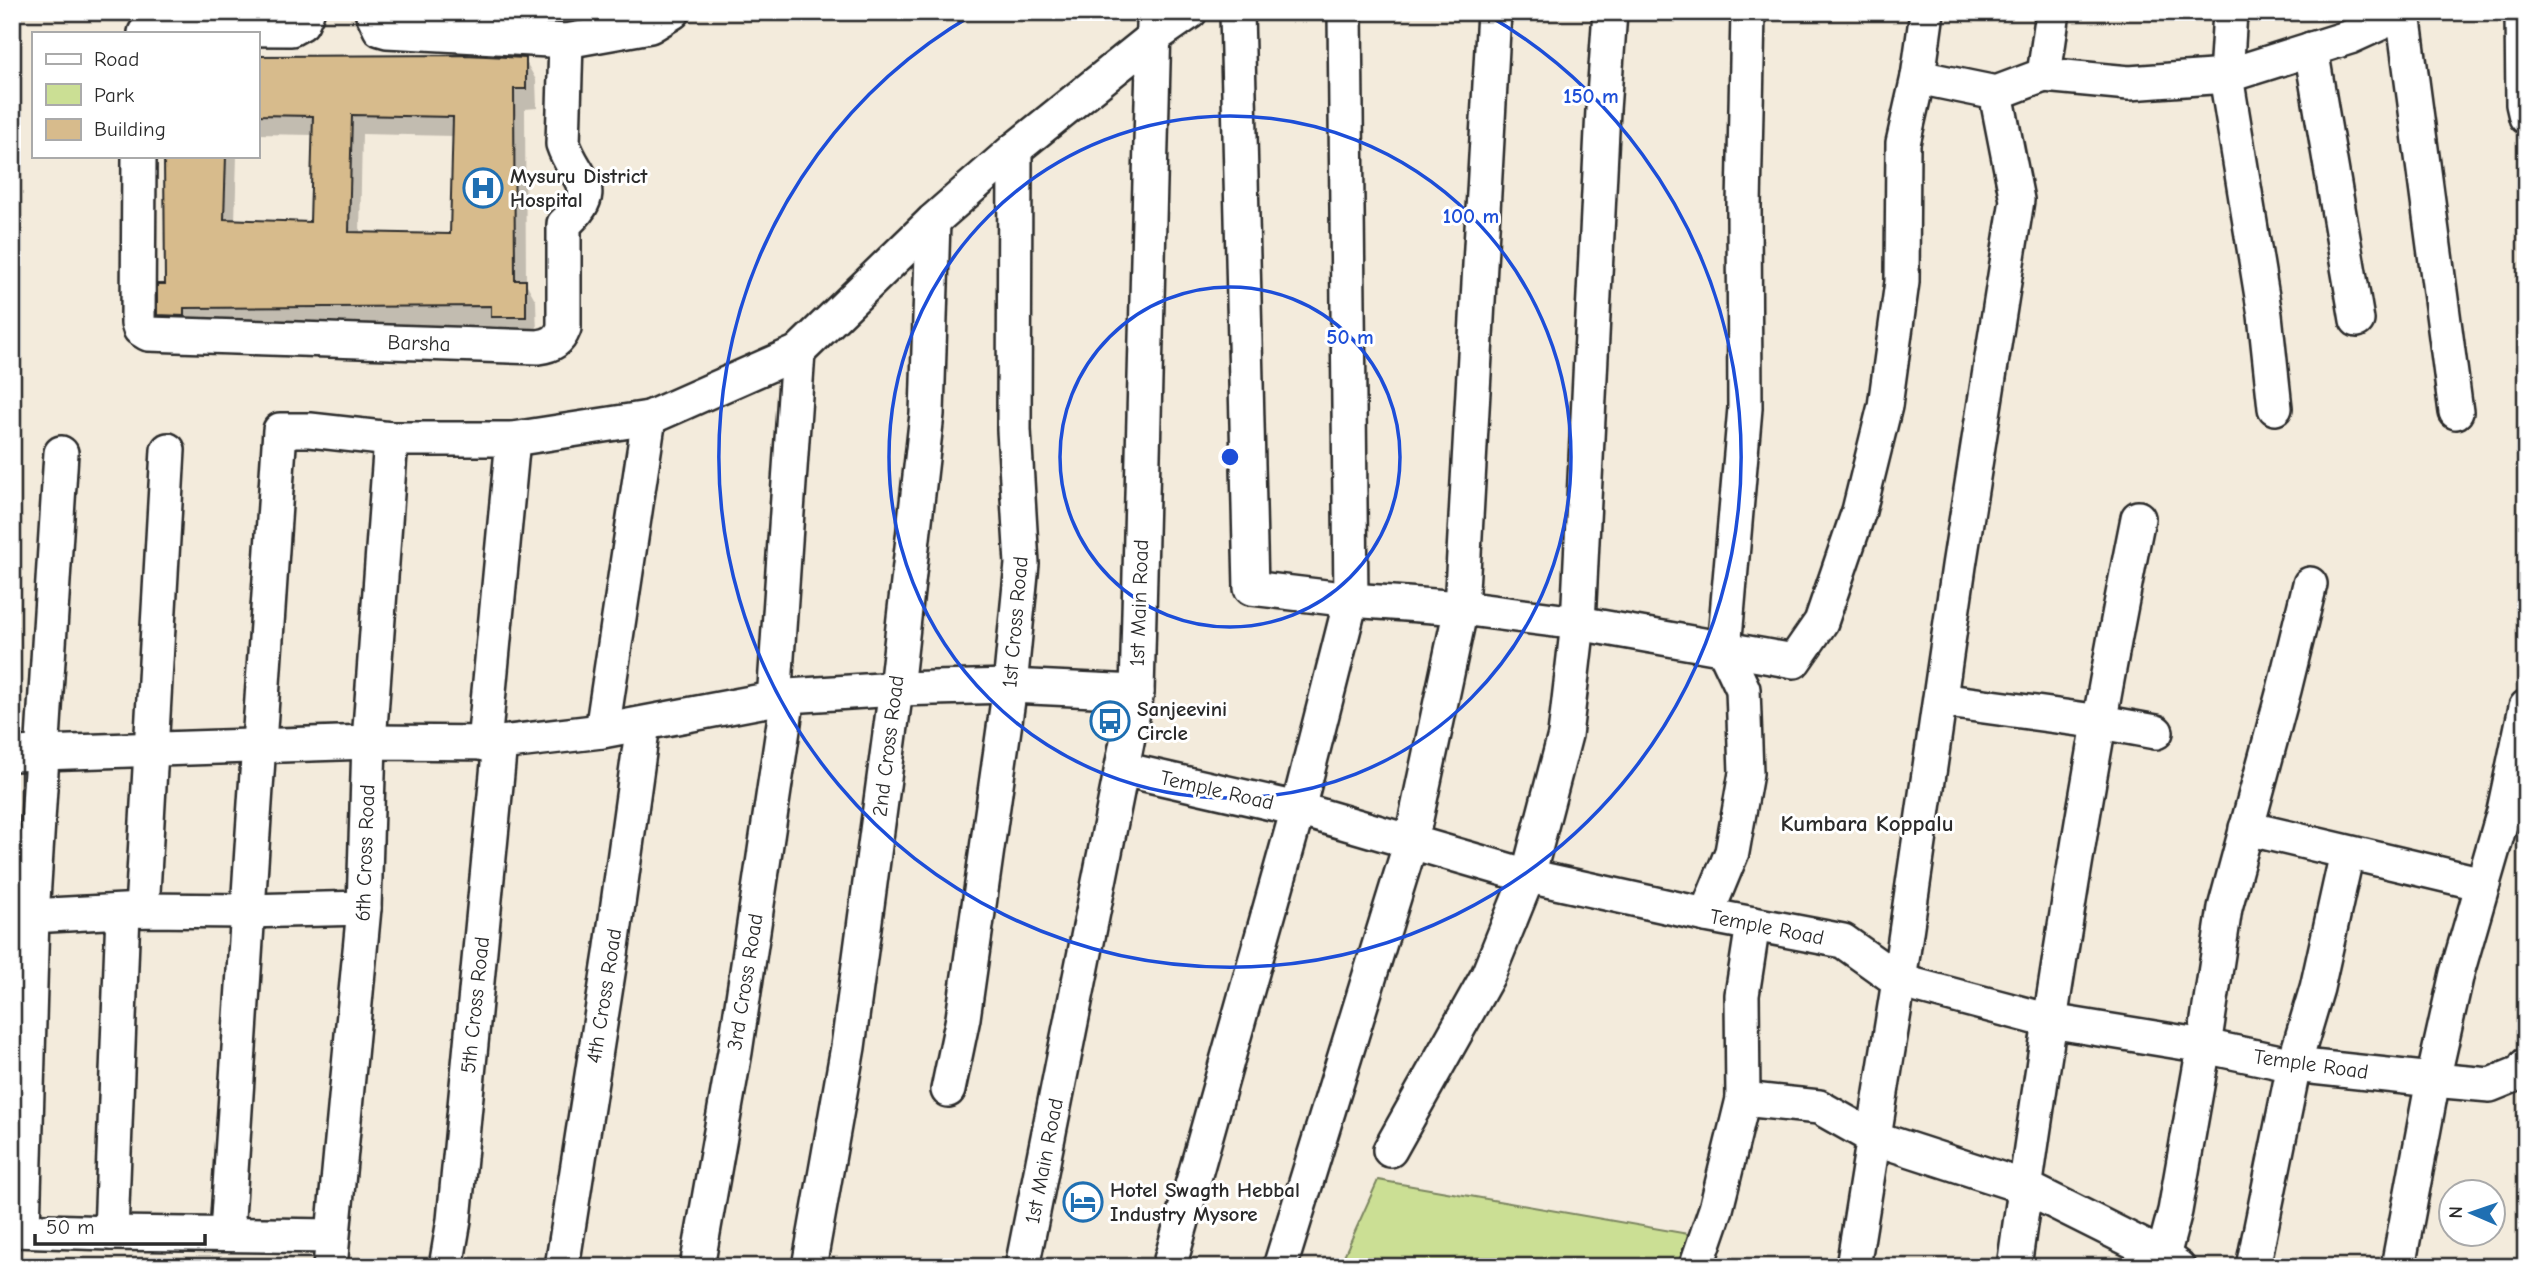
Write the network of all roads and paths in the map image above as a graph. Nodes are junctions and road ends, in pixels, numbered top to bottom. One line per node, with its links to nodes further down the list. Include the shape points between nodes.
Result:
1 (307, 12): 17 (street, via 302,23 291,29)
2 (372, 12): 18 (street, via 380,29 387,31)
3 (673, 12): 18 (street, via 650,26)
4 (1190, 12): 16 (street)
5 (1237, 12): 39 (street, via 1251,588)
6 (1345, 12): 39 (street)
7 (1494, 12): 40 (street)
8 (1610, 12): 41 (street)
9 (1748, 12): 42 (street, via 1745,408)
10 (1927, 12): 22 (street)
11 (2053, 12): 20 (street)
12 (2230, 12): 21 (street)
13 (2522, 12): 24 (street)
14 (2404, 13): 15 (street); 31 (street)
15 (2350, 24): 19 (street)
16 (1154, 25): 25 (street); 45 (street, 1st Main Road)
17 (148, 32)
18 (566, 41): 26 (street, Barsha, via 563,144 584,181 585,194 580,210 565,224 564,328 561,337 547,346 144,332 138,323)
19 (2311, 49): 21 (street); 28 (street)
20 (2045, 75): 21 (street, via 2129,83); 23 (street)
21 (2226, 76): 30 (street, via 2265,315)
22 (1918, 77): 23 (street); 42 (street, via 1903,143 1902,282 1885,406 1855,523 1821,622 1794,661)
23 (1996, 93): 47 (street, via 2017,200)
24 (2526, 117)
25 (1015, 149): 27 (street); 43 (street, 1st Cross Road, via 1014,430 1023,564)
26 (139, 158)
27 (933, 221): 29 (street); 44 (street, 2nd Cross Road, via 927,414)
28 (2357, 320)
29 (798, 352): 32 (street); 46 (street, 3rd Cross Road)
30 (2275, 408)
31 (2456, 412)
32 (649, 418): 34 (street); 51 (street)
33 (391, 439): 34 (street); 53 (street, 6th Cross Road); 55 (street, via 280,430)
34 (513, 439): 54 (street, 5th Cross Road)
35 (167, 450): 56 (street)
36 (61, 453): 57 (street)
37 (2138, 518): 49 (street)
38 (2310, 584): 60 (street)
39 (1351, 600): 40 (street); 59 (street)
40 (1461, 608): 41 (street); 61 (street)
41 (1578, 623): 42 (street); 63 (street, via 1565,736)
42 (1724, 649): 68 (street, via 1743,689 1746,773 1732,852)
43 (1010, 686): 44 (street); 45 (street); 77 (street, 1st Cross Road, via 963,1018)
44 (896, 689): 46 (street); 90 (street, 2nd Cross Road, via 848,1046)
45 (1137, 692): 58 (street, 1st Main Road)
46 (781, 699): 50 (street); 89 (street, 3rd Cross Road, via 735,1052)
47 (1940, 700): 49 (street); 71 (street)
48 (2526, 707): 64 (street)
49 (2101, 722): 52 (street); 72 (street)
50 (643, 724): 51 (street); 88 (street, 4th Cross Road)
51 (601, 731): 54 (street)
52 (2156, 732)
53 (369, 742): 54 (street); 55 (street); 65 (street, 6th Cross Road)
54 (492, 744): 87 (street, 5th Cross Road, via 454,1220)
55 (260, 746): 56 (street); 67 (street)
56 (151, 750): 57 (street); 66 (street)
57 (27, 753): 69 (street)
58 (1122, 769): 59 (street, Temple Road); 91 (street, 1st Main Road)
59 (1298, 809): 61 (street, Temple Road); 92 (street)
60 (2246, 828): 62 (street); 73 (street, via 2225,908)
61 (1411, 842): 63 (street, Temple Road); 93 (street)
62 (2347, 853): 64 (street); 74 (street, via 2318,988)
63 (1528, 876): 68 (street, Temple Road); 80 (street, via 1488,975)
64 (2483, 884): 76 (street)
65 (364, 908): 67 (street); 85 (street, 6th Cross Road)
66 (132, 911): 67 (street); 69 (street); 83 (street)
67 (246, 911): 84 (street)
68 (1706, 915): 70 (street, Temple Road)
69 (22, 917): 82 (street)
70 (1752, 924): 71 (street, Temple Road, via 1843,941); 78 (street, via 1742,995)
71 (1899, 981): 72 (street, Temple Road); 79 (street)
72 (2050, 1021): 73 (street, Temple Road); 81 (street)
73 (2204, 1046): 74 (street, Temple Road); 86 (street)
74 (2294, 1065): 76 (street, Temple Road); 97 (street)
75 (2526, 1065): 76 (street, Temple Road, via 2522,1072 2490,1085)
76 (2433, 1080): 98 (street)
77 (948, 1090)
78 (1743, 1099): 79 (street, via 1819,1107); 94 (street, via 1716,1209)
79 (1874, 1138): 81 (street); 95 (street)
80 (1390, 1150)
81 (2025, 1187): 86 (street); 96 (street)
82 (18, 1229): 83 (street)
83 (111, 1233): 84 (street)
84 (227, 1233): 85 (street)
85 (331, 1251)
86 (2170, 1262)
87 (446, 1267)
88 (562, 1267)
89 (696, 1267)
90 (809, 1267)
91 (1022, 1267)
92 (1169, 1267)
93 (1280, 1267)
94 (1696, 1267)
95 (1853, 1267)
96 (2014, 1267)
97 (2253, 1267)
98 (2398, 1267)

